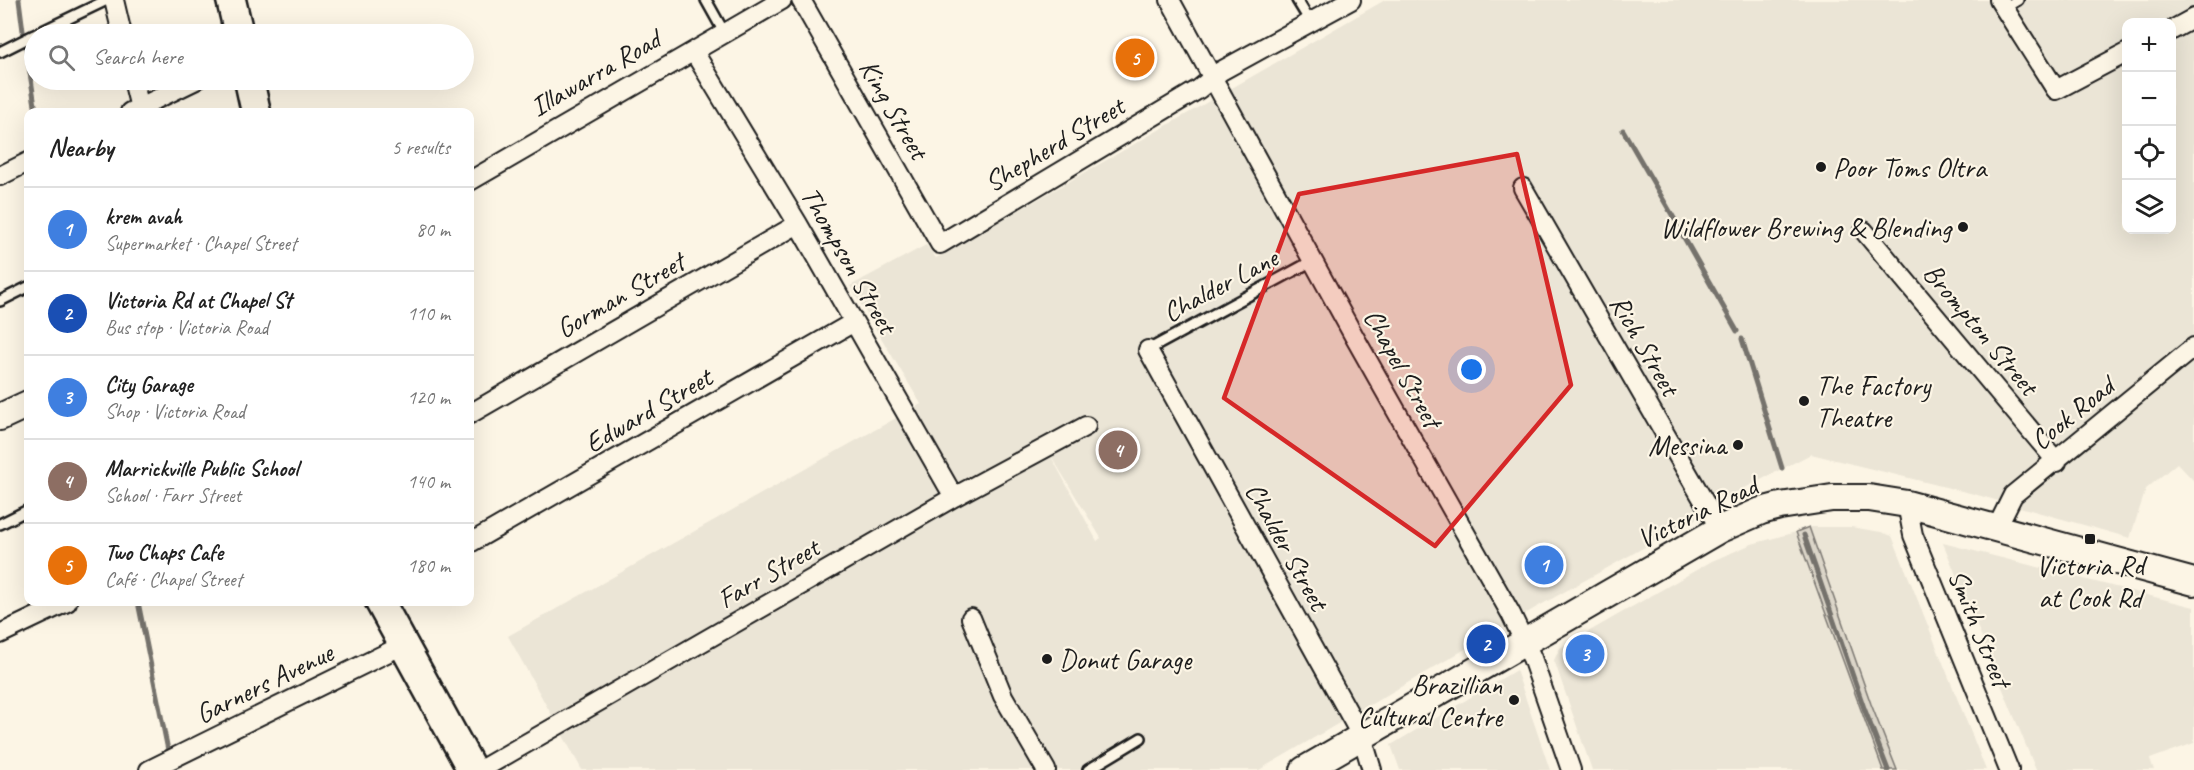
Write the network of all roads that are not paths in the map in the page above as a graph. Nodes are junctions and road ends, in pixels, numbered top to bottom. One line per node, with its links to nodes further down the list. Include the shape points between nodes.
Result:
1 (107, 0): 13 (lane)
2 (114, 0): 14 (street)
3 (231, 0): 15 (main road)
4 (706, 0): 17 (lane)
5 (782, 0): 17 (street, Illawarra Road)
6 (801, 0): 35 (street, King Street)
7 (1170, 0): 22 (street, Chapel Street)
8 (1297, 0): 12 (lane)
9 (1351, 0): 12 (street, Shepherd Street)
10 (2007, 3): 21 (street, via 2056,90)
11 (2194, 18): 16 (street)
12 (1311, 23): 22 (street, Shepherd Street)
13 (58, 24)
14 (120, 24)
15 (237, 24)
16 (2176, 28)
17 (725, 34): 20 (street, Illawarra Road)
18 (24, 40): 19 (lane)
19 (0, 52)
20 (694, 52): 31 (street, Illawarra Road); 33 (street, Thompson Street)
21 (2122, 56)
22 (1214, 78): 35 (street, Shepherd Street); 36 (street, Chapel Street)
23 (134, 90): 26 (street)
24 (176, 90): 27 (street)
25 (251, 90): 28 (main road)
26 (135, 108)
27 (139, 108)
28 (255, 108)
29 (24, 164): 30 (street)
30 (0, 176)
31 (474, 179)
32 (1523, 188): 51 (street, Rich Street)
33 (798, 224): 39 (street, Thompson Street); 43 (street, Gorman Street)
34 (1864, 231): 46 (street, Brompton Street)
35 (940, 244)
36 (1314, 260): 41 (lane, Chalder Lane); 59 (street, Chapel Street)
37 (24, 289): 38 (lane)
38 (0, 302)
39 (854, 322): 47 (street, Thompson Street); 53 (street, Edward Street)
40 (2194, 347): 46 (street, Cook Road)
41 (1148, 350): 61 (street, Chalder Street)
42 (24, 406): 44 (main road)
43 (474, 412)
44 (0, 417)
45 (1086, 426): 47 (street, Farr Street)
46 (2056, 462): 52 (street, Cook Road, via 2013,495)
47 (954, 497): 65 (street, Farr Street)
48 (1907, 504): 51 (main road, Victoria Road, via 1869,498 1806,500 1761,511); 52 (main road, Victoria Road); 71 (street, Smith Street, via 1913,535)
49 (24, 512): 50 (lane)
50 (0, 524)
51 (1720, 529): 59 (main road, Victoria Road)
52 (1996, 529): 54 (main road, Victoria Road)
53 (474, 541)
54 (2194, 582)
55 (59, 606): 58 (street)
56 (382, 606): 60 (main road)
57 (971, 618): 66 (street, via 1003,696)
58 (0, 634)
59 (1525, 643): 61 (main road, Victoria Road); 70 (street, Chapel Street)
60 (403, 645): 63 (street, Garners Avenue); 64 (main road)
61 (1362, 737): 68 (main road, Victoria Road); 69 (street, Chalder Street)
62 (1141, 738): 67 (lane)
63 (163, 763)
64 (472, 770)
65 (480, 770)
66 (1046, 770)
67 (1088, 770)
68 (1304, 770)
69 (1372, 770)
70 (1571, 770)
71 (2009, 770)

